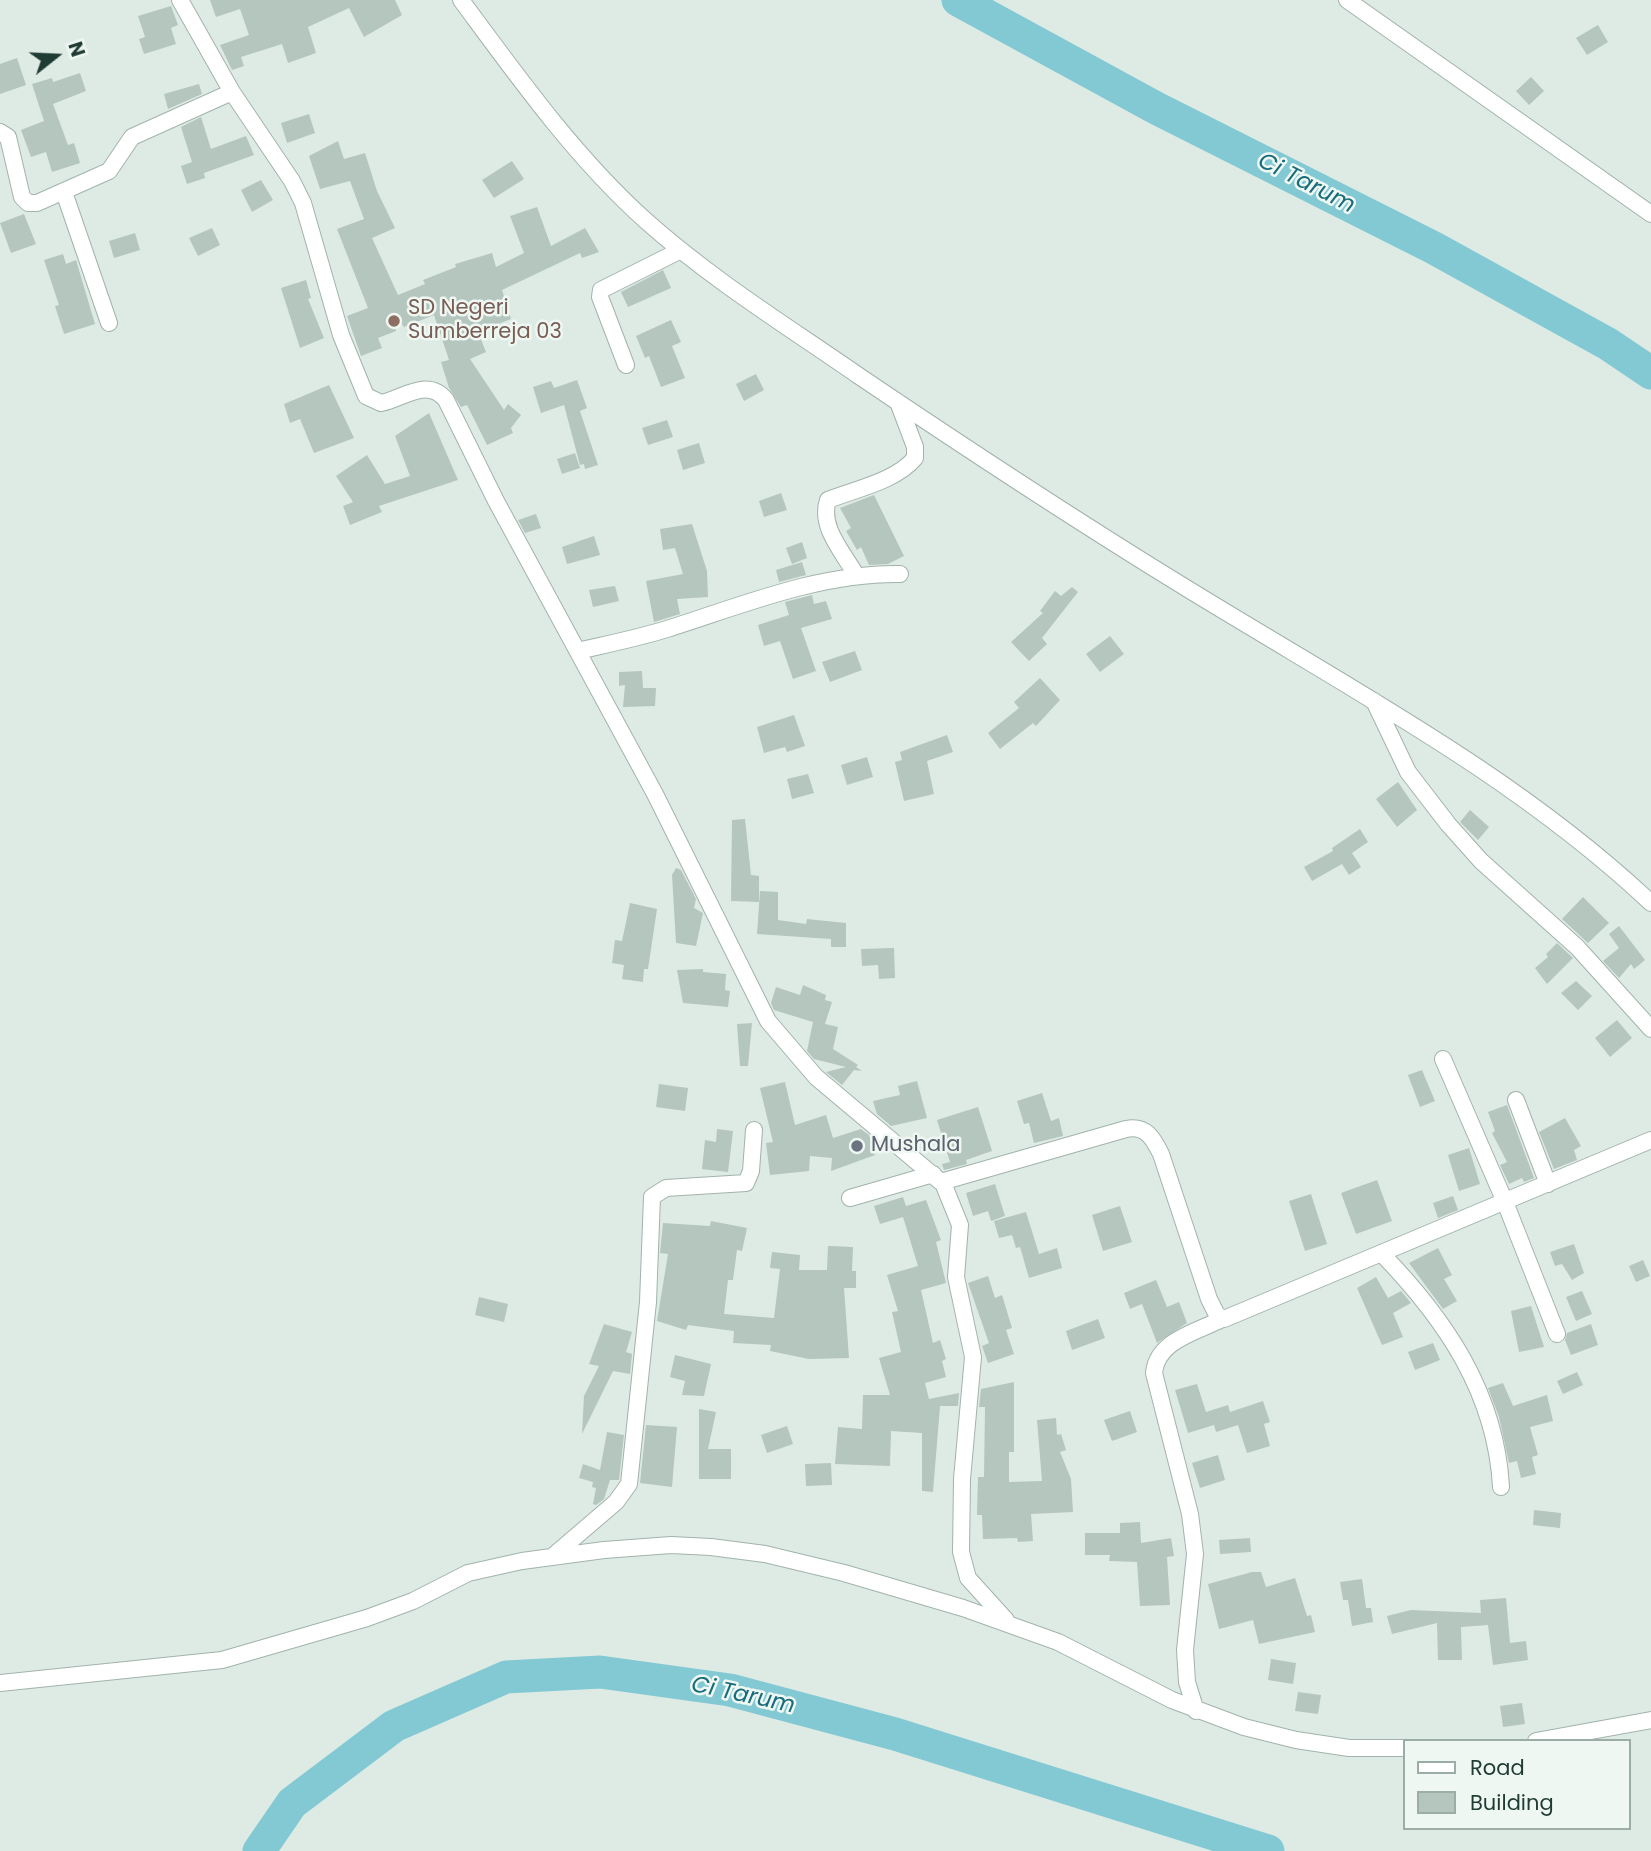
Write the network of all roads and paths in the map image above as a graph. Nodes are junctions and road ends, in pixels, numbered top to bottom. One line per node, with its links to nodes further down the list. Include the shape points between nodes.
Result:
1 (180, 0): 4 (street)
2 (461, 0): 8 (street, via 526,89 598,173)
3 (1347, 0): 7 (street)
4 (232, 92): 6 (street, via 132,137 109,171); 14 (street, via 303,203 341,335 366,396 381,403 425,389 441,393)
5 (0, 132): 6 (street, via 8,137 25,201 37,203)
6 (64, 192): 9 (street)
7 (1651, 214)
8 (681, 250): 10 (street, via 601,290); 11 (street)
9 (109, 323)
10 (626, 365)
11 (898, 402): 12 (street, via 915,458 898,472 828,500 825,510 825,522); 15 (street, via 1109,541)
12 (856, 575): 13 (street); 14 (street)
13 (900, 575)
14 (578, 651): 22 (street, via 768,1021 816,1077)
15 (1374, 701): 16 (street, via 1554,821); 17 (street, via 1408,772 1448,824 1481,861 1577,947)
16 (1651, 903)
17 (1651, 1028)
18 (1443, 1059): 25 (street)
19 (1516, 1100): 23 (street)
20 (754, 1130): 30 (street, via 746,1183 666,1188 652,1197 647,1313 629,1484 617,1502)
21 (1651, 1140): 23 (street)
22 (938, 1178): 24 (street); 27 (street, via 1126,1129 1141,1129 1161,1154 1209,1299); 31 (street, via 957,1210 960,1225 956,1277 973,1357 961,1490 962,1561 968,1578)
23 (1548, 1184): 25 (street)
24 (850, 1198)
25 (1505, 1202): 26 (street); 28 (street)
26 (1382, 1254): 27 (street); 29 (street, via 1418,1291 1480,1390 1491,1420)
27 (1222, 1319): 33 (street, via 1169,1344 1157,1358 1154,1373 1190,1514 1195,1553 1185,1650 1187,1682)
28 (1557, 1334)
29 (1501, 1487)
30 (551, 1557): 31 (street, via 671,1545 765,1554 904,1588); 32 (street, via 468,1573 367,1618 222,1660)
31 (1011, 1624): 33 (street, via 1058,1642)
32 (0, 1683)
33 (1196, 1711): 36 (street, via 1296,1741)
34 (1651, 1720): 35 (street)
35 (1547, 1739)
36 (1402, 1748)

